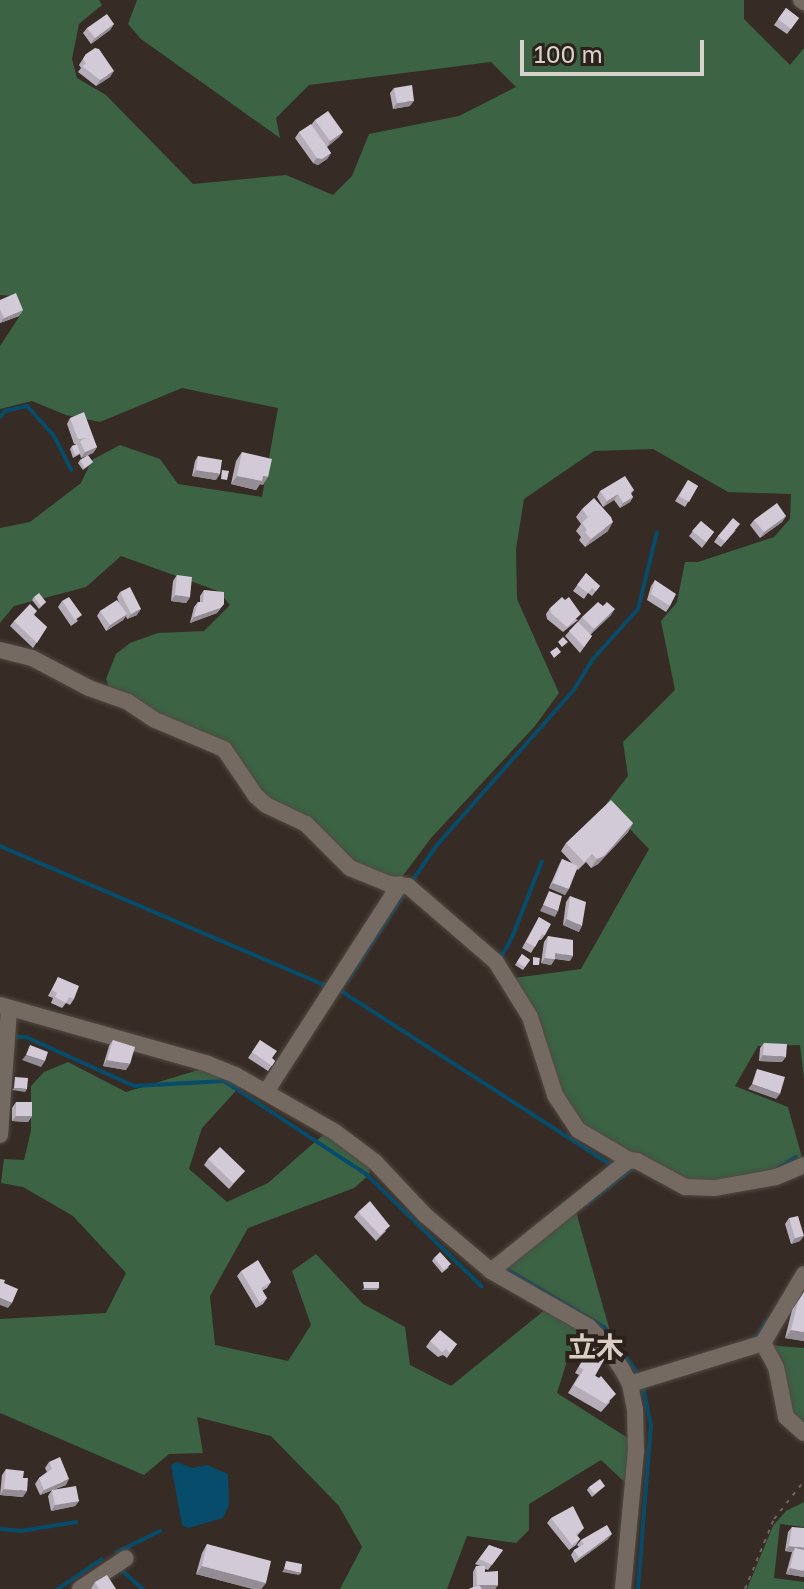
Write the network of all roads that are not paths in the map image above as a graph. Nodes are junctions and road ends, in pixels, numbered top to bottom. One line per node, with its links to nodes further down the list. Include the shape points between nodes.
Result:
1 (0, 650): 2 (street, via 32,658 224,749 266,805 306,824 350,868)
2 (400, 884): 4 (street); 6 (street, via 496,962 530,1017 563,1111 578,1130)
3 (4, 1006): 4 (street, via 208,1064); 5 (street)
4 (266, 1092): 8 (street, via 375,1162 425,1215)
5 (0, 1135)
6 (637, 1162): 7 (street, via 685,1187 698,1188); 8 (street)
7 (804, 1171)
8 (491, 1271): 11 (street, via 589,1327)
9 (804, 1274): 10 (street)
10 (763, 1343): 11 (street); 12 (street, via 776,1367 786,1417)
11 (630, 1384): 15 (street, via 636,1451)
12 (804, 1433)
13 (126, 1558): 14 (street)
14 (80, 1589)
15 (623, 1589)

